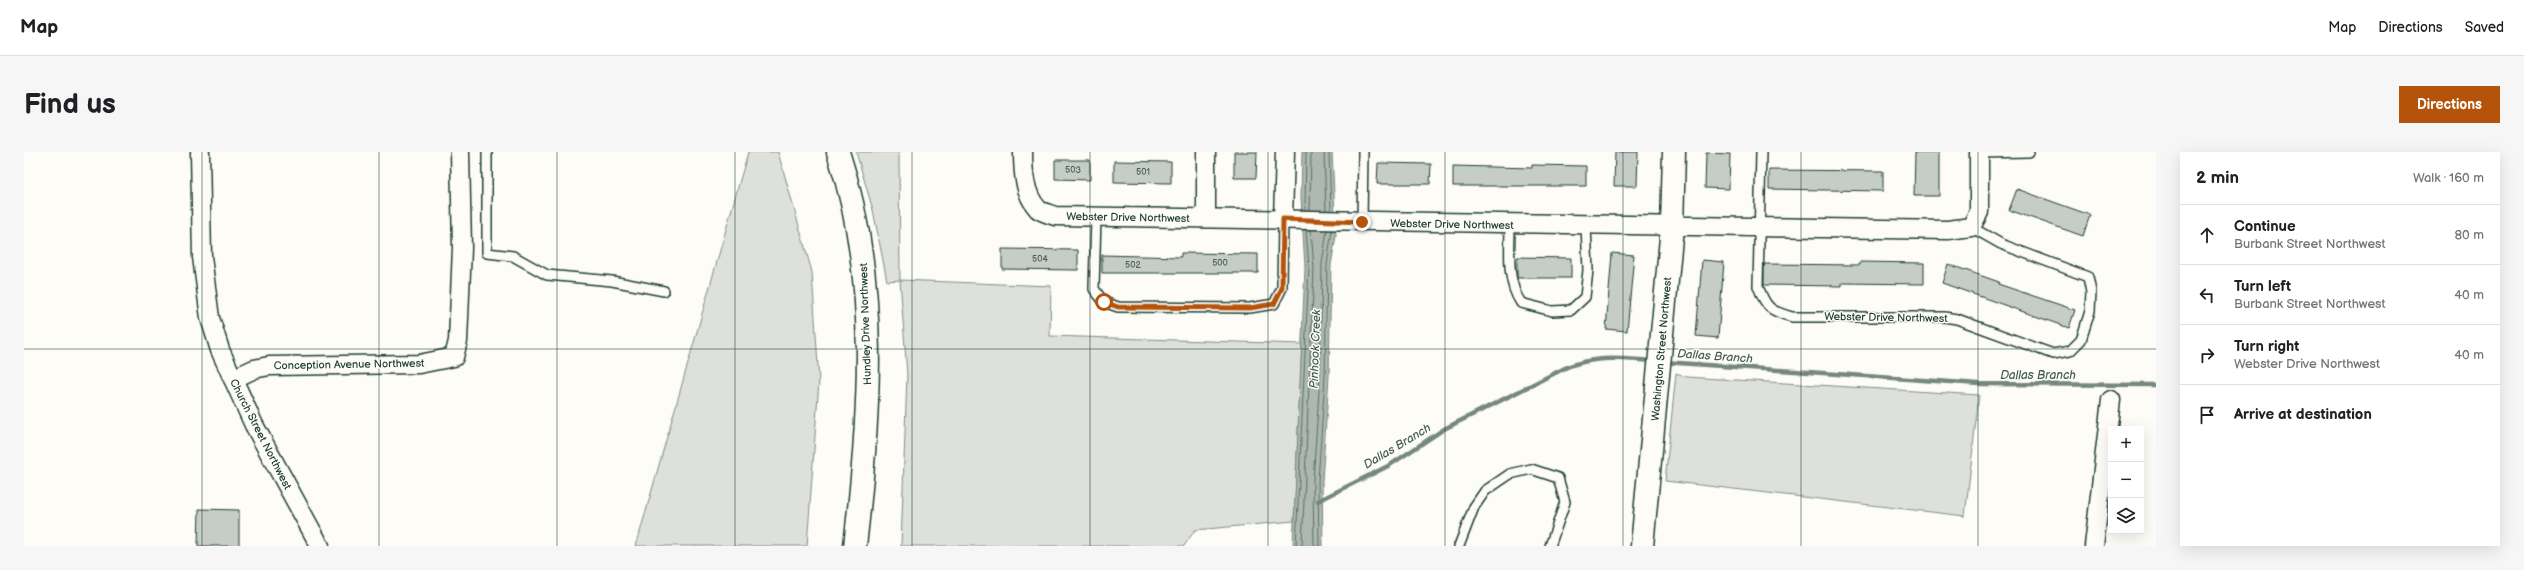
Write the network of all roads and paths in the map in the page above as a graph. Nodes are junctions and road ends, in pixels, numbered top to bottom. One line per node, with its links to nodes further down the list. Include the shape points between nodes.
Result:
1 (200, 152): 23 (street, Church Street Northwest, via 202,256 206,295 210,318)
2 (460, 152): 23 (street, Conception Avenue Northwest, via 462,248 458,341 454,357 419,364 269,366 254,369)
3 (486, 152): 22 (lane, via 488,253 513,256 547,275 612,281)
4 (838, 152): 26 (main road, Hundley Drive Northwest, via 858,227 866,302 866,420)
5 (1023, 152): 13 (street, Webster Drive Northwest, via 1023,169 1028,194 1038,210 1055,216)
6 (1206, 152): 14 (street)
7 (1285, 152): 15 (street)
8 (1363, 152): 16 (lane)
9 (1674, 152): 19 (main road, Washington Street Northwest)
10 (1761, 152): 21 (lane)
11 (1979, 152): 12 (lane); 20 (street, via 1979,212)
12 (2029, 152)
13 (1096, 217): 14 (street, Webster Drive Northwest); 15 (lane, via 1094,289 1104,302 1118,307 1250,308 1274,304 1282,288)
14 (1206, 218): 15 (street, Webster Drive Northwest)
15 (1283, 219): 16 (street, Webster Drive Northwest)
16 (1357, 222): 17 (street, Webster Drive Northwest)
17 (1510, 225): 18 (street, Webster Drive Northwest); 18 (lane, via 1510,270 1514,292 1521,303 1552,311 1571,310 1585,297 1588,270)
18 (1586, 226): 19 (street, Webster Drive Northwest)
19 (1672, 227): 21 (street, Webster Drive Northwest); 29 (main road, Washington Street Northwest)
20 (1971, 227): 21 (street, Webster Drive Northwest, via 1948,230); 21 (lane, Webster Drive Northwest, via 2001,244 2088,277 2091,292 2090,311 2081,340 2070,352 2053,354 1957,319 1944,317 1792,317 1774,312 1764,302 1758,286)
21 (1760, 228)
22 (664, 291)
23 (232, 379): 25 (street, Church Street Northwest)
24 (2112, 400): 30 (street)
25 (320, 546)
26 (855, 546)
27 (1459, 546): 28 (lane, via 1474,507 1485,491 1510,474 1531,469 1558,478 1565,502)
28 (1550, 546)
29 (1642, 546)
30 (2094, 546)

